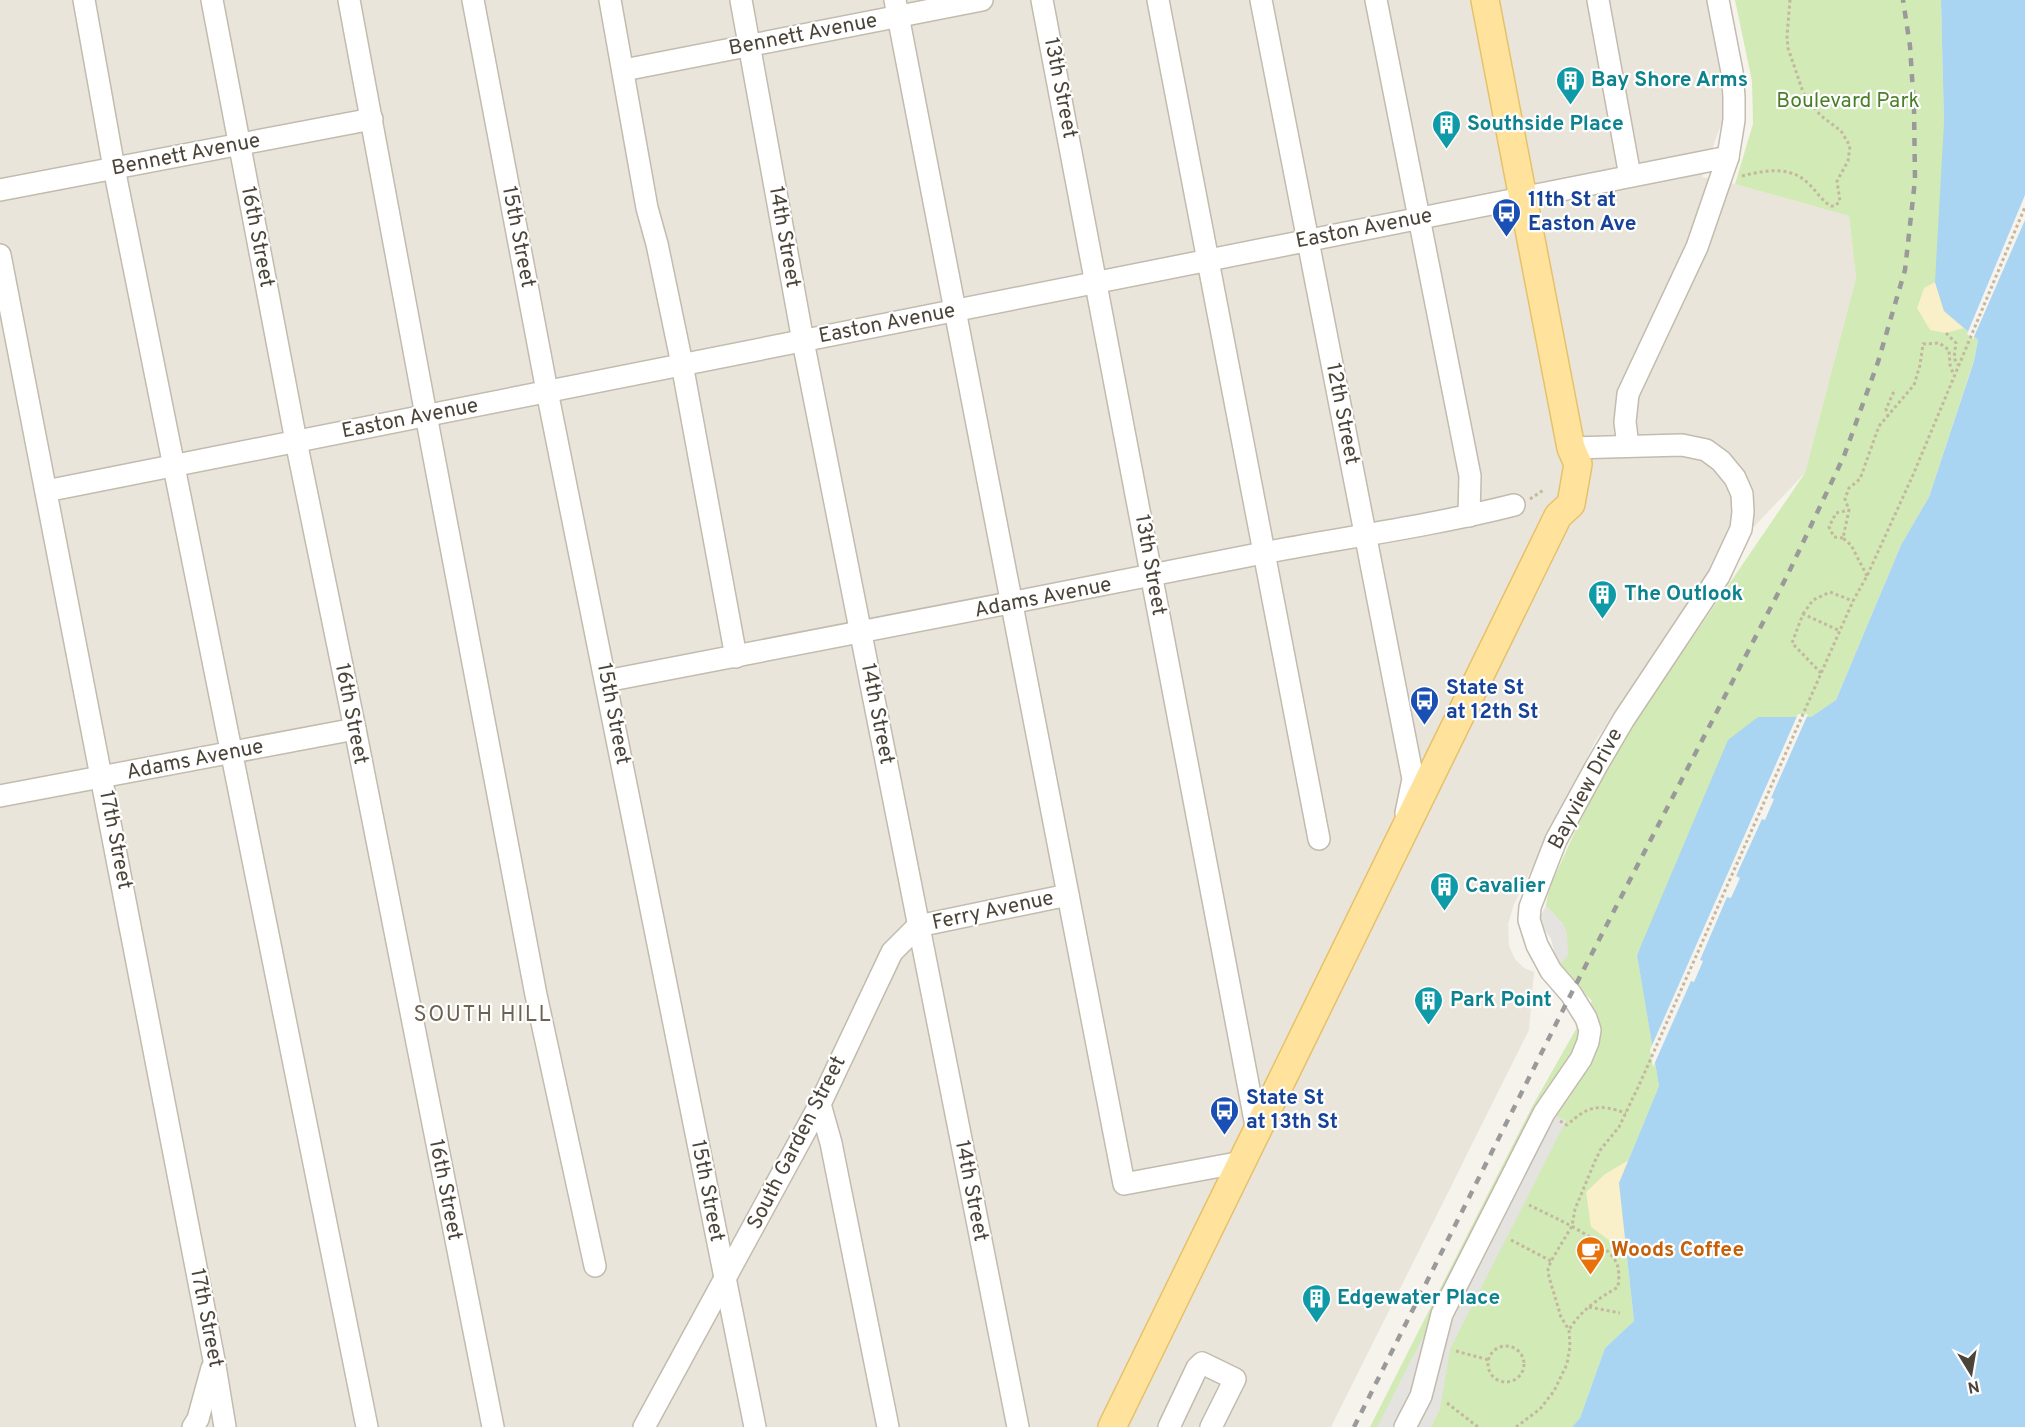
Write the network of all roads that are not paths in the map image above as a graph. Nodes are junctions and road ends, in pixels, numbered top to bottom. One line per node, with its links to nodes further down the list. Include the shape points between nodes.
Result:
1 (84, 0): 21 (street)
2 (212, 0): 19 (street, 16th Street)
3 (349, 0): 18 (street)
4 (473, 0): 33 (street, 15th Street)
5 (610, 0): 17 (street)
6 (741, 0): 16 (street, 14th Street)
7 (982, 0): 15 (street, Bennett Avenue)
8 (1042, 0): 29 (street, 13th Street)
9 (1158, 0): 28 (street)
10 (1261, 0): 26 (street, 12th Street)
11 (1376, 0): 25 (street)
12 (1485, 0): 24 (main road)
13 (1598, 0): 22 (street)
14 (1718, 0): 20 (street, via 1734,97)
15 (896, 8): 16 (street, Bennett Avenue); 30 (street)
16 (750, 45): 17 (street, Bennett Avenue); 31 (street, 14th Street)
17 (624, 70): 32 (street, via 647,208)
18 (372, 119): 19 (street, Bennett Avenue); 34 (street)
19 (239, 145): 21 (street, Bennett Avenue); 35 (street, 16th Street)
20 (1726, 165): 22 (street, Easton Avenue); 36 (street, via 1697,247 1628,394)
21 (114, 168): 23 (street, Bennett Avenue); 38 (street)
22 (1630, 176): 24 (street, Easton Avenue)
23 (0, 189)
24 (1522, 198): 25 (street, Easton Avenue); 37 (main road)
25 (1419, 218): 26 (street, Easton Avenue); 41 (street, via 1470,476)
26 (1308, 240): 28 (street, Easton Avenue); 42 (street, 12th Street)
27 (0, 255): 39 (street, 17th Street)
28 (1209, 260): 29 (street, Easton Avenue); 43 (street)
29 (1098, 282): 30 (street, Easton Avenue); 44 (street, 13th Street)
30 (955, 310): 31 (street, Easton Avenue); 45 (street)
31 (803, 341): 32 (street, Easton Avenue); 46 (street, 14th Street)
32 (682, 364): 33 (street, Easton Avenue); 47 (street)
33 (548, 391): 34 (street, Easton Avenue); 48 (street, 15th Street)
34 (426, 416): 35 (street, Easton Avenue); 60 (street, via 537,995)
35 (296, 441): 38 (street, Easton Avenue); 49 (street, 16th Street)
36 (1628, 446): 37 (street, Bayview Drive); 74 (street, Bayview Drive, via 1682,445 1706,450 1735,478 1742,494 1742,521 1719,576 1597,765 1556,840 1530,907 1529,920 1537,945 1551,971 1579,1006 1590,1030 1588,1042 1581,1059 1544,1113 1442,1314 1421,1396)
37 (1571, 448): 53 (main road, via 1578,464 1571,504 1558,516)
38 (175, 465): 39 (street, Easton Avenue); 50 (street)
39 (46, 491): 51 (street, 17th Street)
40 (1514, 505): 41 (street, Adams Avenue)
41 (1469, 516): 42 (street, Adams Avenue)
42 (1366, 534): 43 (street, Adams Avenue); 53 (street, 12th Street, via 1413,779)
43 (1264, 553): 44 (street, Adams Avenue); 54 (street)
44 (1152, 576): 45 (street, Adams Avenue); 58 (street, 13th Street)
45 (1011, 604): 46 (street, Adams Avenue); 55 (street)
46 (861, 633): 47 (street, Adams Avenue); 56 (street, 14th Street)
47 (736, 657): 48 (street, Adams Avenue)
48 (606, 681): 61 (street, 15th Street)
49 (355, 729): 50 (street, Adams Avenue); 66 (street, 16th Street)
50 (232, 753): 51 (street, Adams Avenue); 65 (street)
51 (103, 778): 52 (street, Adams Avenue); 62 (street, 17th Street)
52 (0, 796)
53 (1403, 828): 58 (main road)
54 (1319, 839)
55 (1068, 895): 56 (street, Ferry Avenue); 59 (street, via 1124,1184)
56 (918, 926): 57 (street, South Garden Street, via 892,952); 70 (street, 14th Street)
57 (820, 1104): 61 (street, South Garden Street); 69 (street)
58 (1257, 1131): 59 (main road)
59 (1242, 1162): 71 (main road)
60 (595, 1266)
61 (725, 1282): 67 (street, South Garden Street); 68 (street, 15th Street)
62 (214, 1360): 63 (street); 64 (street, 17th Street)
63 (193, 1427)
64 (225, 1427)
65 (367, 1427)
66 (493, 1427)
67 (644, 1427)
68 (755, 1427)
69 (888, 1427)
70 (1018, 1427)
71 (1112, 1427)
72 (1169, 1427): 73 (street, via 1202,1363 1235,1379)
73 (1211, 1427)
74 (1405, 1427)

